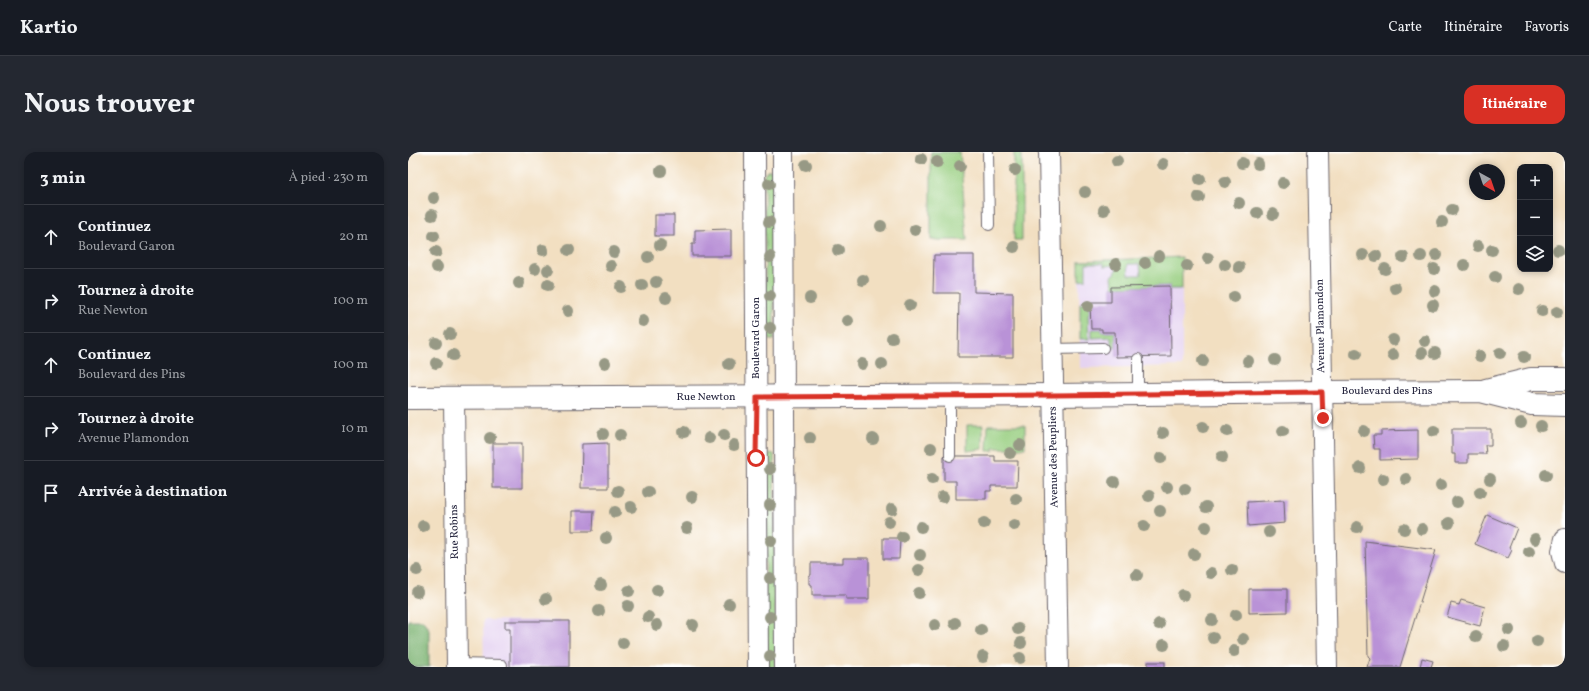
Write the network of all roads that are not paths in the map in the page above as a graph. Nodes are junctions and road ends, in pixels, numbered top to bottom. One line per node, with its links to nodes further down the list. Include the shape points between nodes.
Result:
1 (755, 152): 17 (street, Boulevard Garon)
2 (783, 152): 15 (street)
3 (988, 152): 6 (lane)
4 (1049, 152): 8 (street, Avenue des Peupliers)
5 (1318, 152): 12 (street, Avenue Plamondon)
6 (989, 225)
7 (1103, 348): 8 (lane)
8 (1052, 349): 14 (street, Avenue des Peupliers)
9 (1138, 359): 13 (lane)
10 (1565, 379): 11 (street, Boulevard des Pins, via 1531,379)
11 (1481, 391): 12 (street, Boulevard des Pins); 20 (street, Boulevard des Pins, via 1532,404)
12 (1322, 392): 13 (street, Boulevard des Pins); 27 (street, Avenue Plamondon)
13 (1138, 394): 14 (street, Boulevard des Pins)
14 (1053, 395): 16 (street, Rue Newton); 26 (street, Avenue des Peupliers)
15 (785, 396): 16 (street, Rue Newton); 17 (street, Rue Newton); 25 (street)
16 (950, 396): 21 (lane)
17 (757, 397): 19 (street, Rue Newton); 24 (street, Boulevard Garon)
18 (408, 398): 19 (street, Rue Newton)
19 (454, 398): 22 (street, Rue Robins)
20 (1565, 405)
21 (950, 456)
22 (457, 665): 23 (lane)
23 (502, 665)
24 (758, 667)
25 (785, 667)
26 (1058, 667)
27 (1327, 667)

